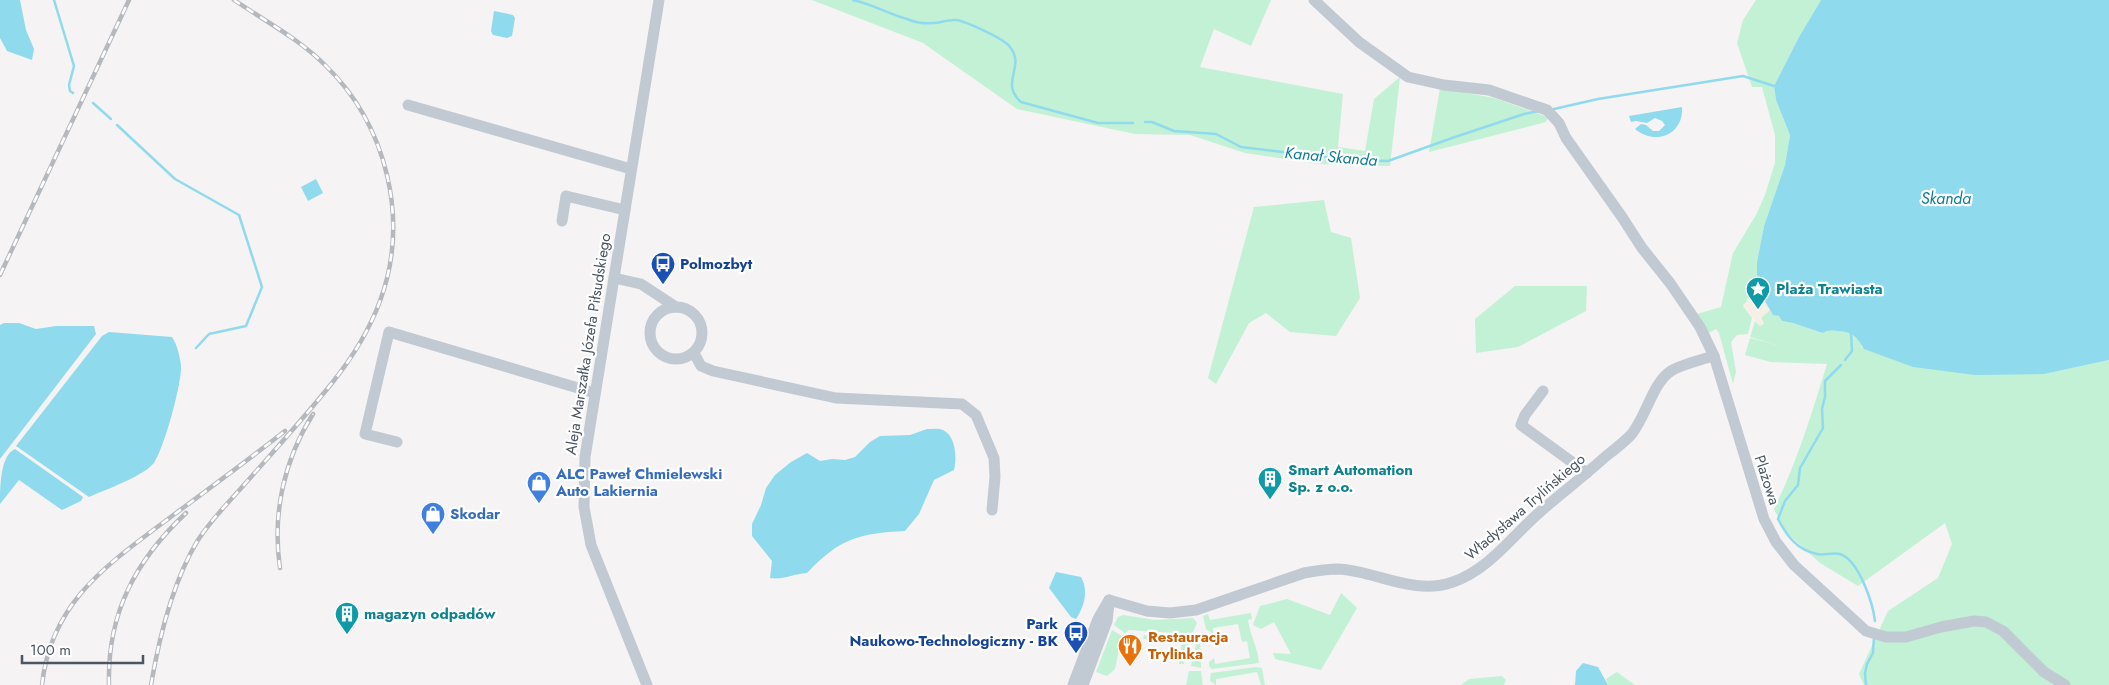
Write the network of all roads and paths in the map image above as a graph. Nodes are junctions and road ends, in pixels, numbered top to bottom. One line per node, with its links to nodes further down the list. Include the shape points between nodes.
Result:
1 (659, 0): 4 (street, Aleja Marszałka Józefa Piłsudskiego)
2 (1314, 0): 12 (street, Plażowa, via 1359,42 1408,77 1489,90 1547,110 1700,326)
3 (408, 105): 4 (street)
4 (632, 169): 5 (street, Aleja Marszałka Józefa Piłsudskiego)
5 (625, 210): 6 (street, via 566,196); 7 (street, Aleja Marszałka Józefa Piłsudskiego)
6 (562, 221)
7 (614, 278): 8 (street, via 640,284); 14 (street, Aleja Marszałka Józefa Piłsudskiego)
8 (657, 295): 9 (street); 10 (street)
9 (676, 307): 10 (street); 11 (street, via 688,309 702,326 700,344)
10 (660, 312): 11 (street, via 654,319 650,336 657,351 671,359)
11 (694, 353): 17 (street, via 701,366 713,371 836,398 962,404 976,415 994,458)
12 (1714, 356): 16 (street, Władysława Trylińskiego, via 1679,367 1663,378 1636,429); 22 (street, Plażowa, via 1768,528 1794,565 1856,624 1876,635 1895,638 1974,621 1986,622 2003,631 2044,672)
13 (1543, 391): 16 (street, via 1521,425)
14 (595, 393): 15 (street, via 389,332 365,434); 19 (street, Aleja Marszałka Józefa Piłsudskiego, via 584,457 586,526 600,570)
15 (397, 442)
16 (1587, 473): 18 (street, Władysława Trylińskiego, via 1489,561 1466,576 1437,586 1411,586 1339,569 1304,573 1196,610 1170,613)
17 (992, 510)
18 (1109, 600): 20 (street, via 1098,619); 21 (street, via 1107,622)
19 (647, 685)
20 (1073, 685)
21 (1083, 685)
22 (2065, 685)

